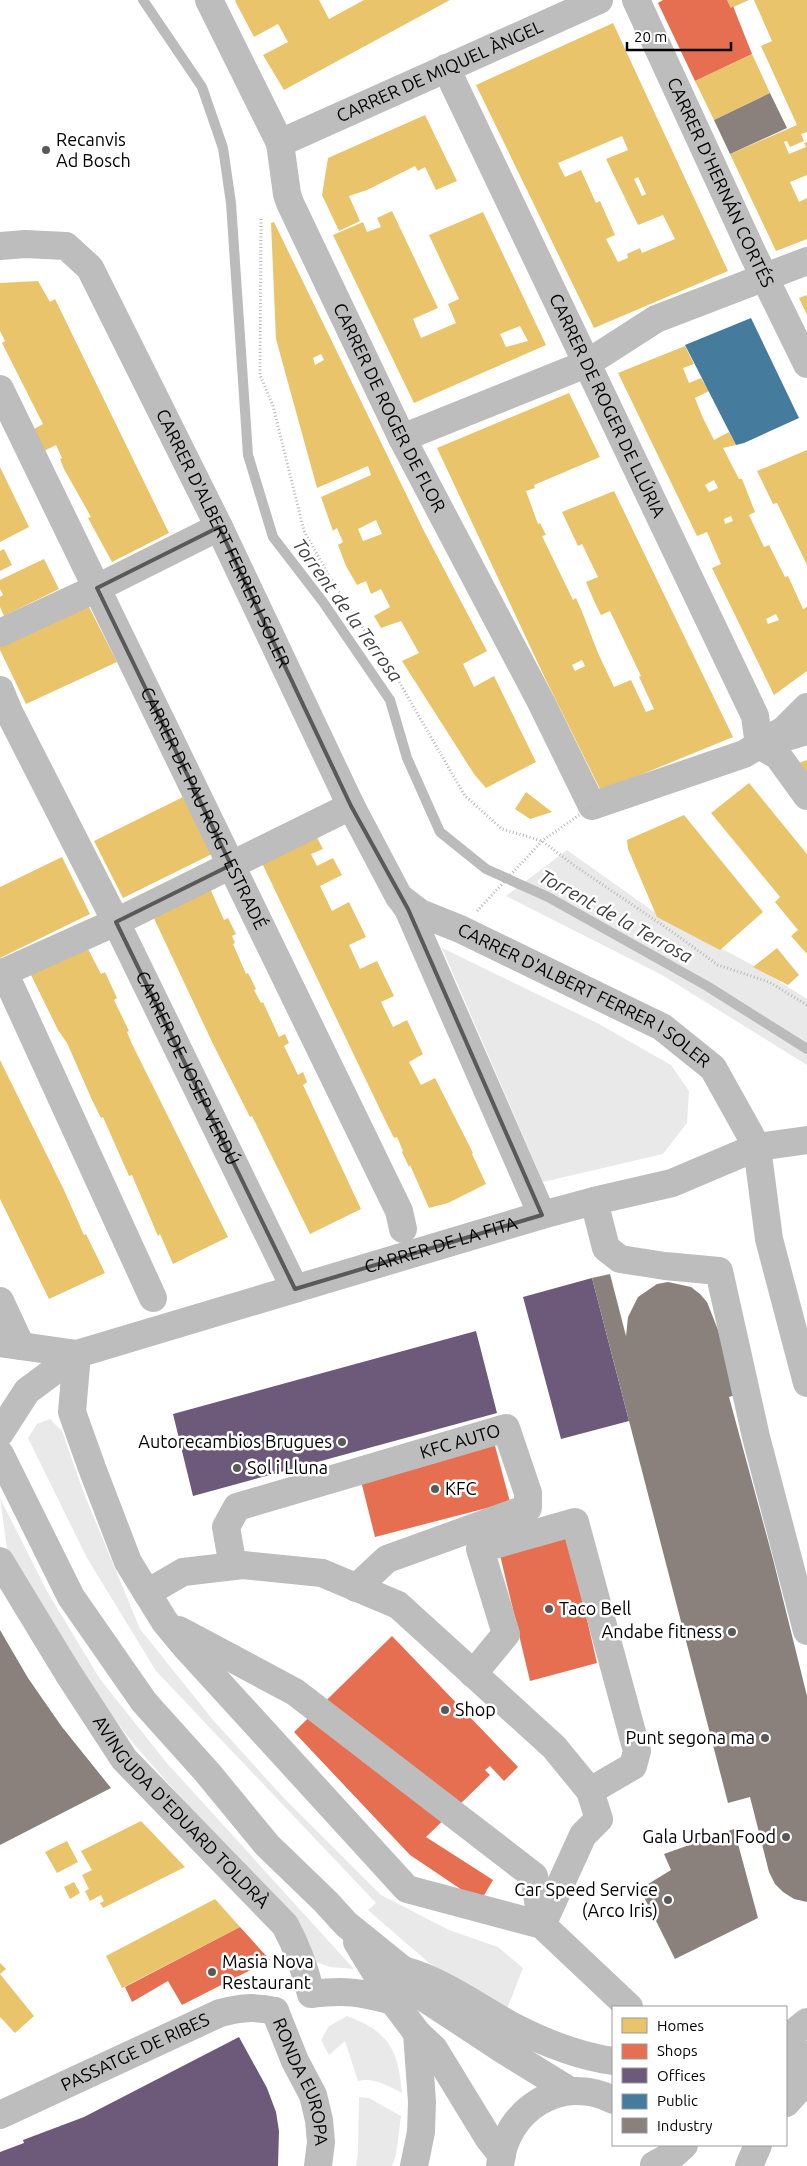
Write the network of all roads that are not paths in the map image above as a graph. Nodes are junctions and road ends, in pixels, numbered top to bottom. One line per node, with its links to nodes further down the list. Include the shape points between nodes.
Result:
1 (209, 0): 5 (street, CARRER DE ROGER DE FLOR)
2 (599, 0): 4 (street, CARRER DE MIQUEL ÀNGEL)
3 (636, 0): 8 (street, CARRER D'HERNÁN CORTÉS)
4 (446, 68): 5 (street, CARRER DE MIQUEL ÀNGEL); 9 (street, CARRER DE ROGER DE LLÚRIA)
5 (280, 143): 12 (street, CARRER DE ROGER DE FLOR, via 287,194)
6 (0, 246): 13 (street, CARRER D'ALBERT FERRER I SOLER, via 66,246 90,268)
7 (807, 261): 8 (street)
8 (764, 276): 9 (street, via 656,319); 10 (street, CARRER D'HERNÁN CORTÉS)
9 (586, 364): 12 (street); 19 (street, CARRER DE ROGER DE LLÚRIA, via 755,716)
10 (807, 364)
11 (0, 388): 14 (street, CARRER DE PAU ROIG I ESTRADÉ)
12 (402, 438): 19 (street, CARRER DE ROGER DE FLOR, via 592,806 744,754)
13 (220, 527): 14 (street); 21 (street, CARRER D'ALBERT FERRER I SOLER)
14 (97, 588): 15 (street); 22 (street, CARRER DE PAU ROIG I ESTRADÉ)
15 (0, 632)
16 (5, 701): 24 (street, CARRER DE JOSEP VERDÚ)
17 (807, 707): 19 (street, via 784,730)
18 (807, 731): 19 (street)
19 (759, 745): 20 (street, via 778,756)
20 (807, 796)
21 (351, 806): 22 (street); 23 (street, CARRER D'ALBERT FERRER I SOLER)
22 (231, 865): 24 (street); 30 (street, CARRER DE PAU ROIG I ESTRADÉ, via 399,1211)
23 (399, 896): 27 (street, CARRER D'ALBERT FERRER I SOLER, via 420,913 460,929 662,1027 713,1068); 29 (street, CARRER D'ALBERT FERRER I SOLER, via 408,909)
24 (116, 922): 25 (street); 31 (street, CARRER DE JOSEP VERDÚ)
25 (2, 973): 32 (street)
26 (807, 1140): 27 (street, CARRER DE LA FITA)
27 (757, 1146): 28 (street, CARRER DE LA FITA, via 672,1184); 36 (street, CARRER D'ALBERT FERRER I SOLER, via 770,1238)
28 (594, 1200): 29 (street, CARRER DE LA FITA); 44 (street, via 606,1248 620,1259 719,1271 754,1428)
29 (542, 1215): 31 (street, CARRER DE LA FITA)
30 (403, 1229)
31 (295, 1289): 35 (street, CARRER DE LA FITA)
32 (153, 1298)
33 (0, 1301): 34 (street)
34 (11, 1344): 35 (street, CARRER DE LA FITA)
35 (77, 1354): 37 (street, CARRER DE LA FITA, via 27,1391); 42 (street, via 72,1412 128,1562)
36 (807, 1383)
37 (0, 1434)
38 (0, 1454): 47 (street, via 71,1598 144,1702 267,1845)
39 (0, 1561): 50 (street, AVINGUDA D'EDUARD TOLDRÀ, via 124,1759 285,1925 296,1944)
40 (233, 1566): 41 (street, via 322,1573); 41 (street, KFC AUTO, via 226,1527 237,1507 506,1428 528,1494 528,1508 387,1560); 42 (street, via 183,1572)
41 (356, 1588): 45 (street, via 398,1605)
42 (147, 1593): 43 (street)
43 (165, 1622): 48 (street, via 295,1692 534,1876); 48 (street, via 407,1890)
44 (807, 1631)
45 (473, 1674): 46 (street, via 554,1747); 46 (street, via 506,1634 480,1549 575,1522 637,1751 633,1766)
46 (590, 1791): 48 (street, via 600,1819 583,1835)
47 (346, 1924): 49 (street); 51 (street)
48 (542, 1925): 52 (street)
49 (402, 1970): 59 (street, via 426,1976 513,2026 548,2042 590,2057); 62 (street, via 426,1999)
50 (311, 1994): 51 (street, via 341,1991); 53 (street, RONDA EUROPA)
51 (393, 2001): 56 (street)
52 (628, 2006)
53 (274, 2011): 65 (street, PASSATGE DE RIBES, via 243,2007 220,2013); 70 (street, RONDA EUROPA, via 313,2095 320,2134)
54 (807, 2022): 55 (street); 57 (street)
55 (787, 2026)
56 (417, 2033): 69 (street, via 434,2049); 71 (street, via 422,2102 421,2132)
57 (787, 2038)
58 (807, 2056): 60 (street)
59 (612, 2061)
60 (787, 2068)
61 (807, 2080): 64 (street)
62 (570, 2091): 63 (street, via 592,2092); 69 (street, via 548,2097 528,2108 509,2133)
63 (612, 2100)
64 (787, 2101)
65 (0, 2115)
66 (651, 2146): 72 (street)
67 (683, 2146): 72 (street)
68 (758, 2146): 73 (street)
69 (501, 2160)
70 (318, 2166)
71 (414, 2166)
72 (654, 2166)
73 (749, 2166)

